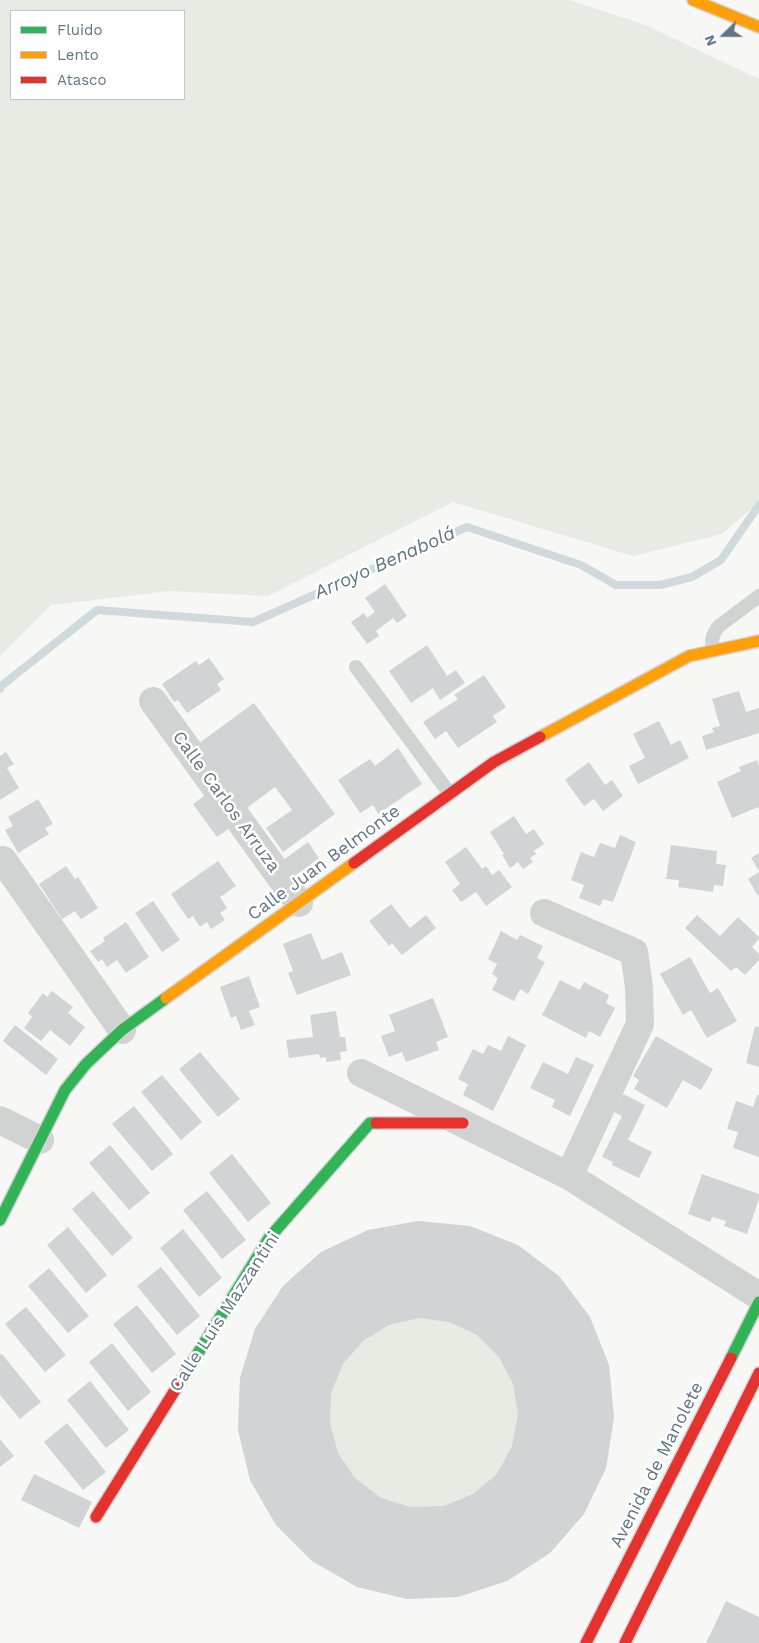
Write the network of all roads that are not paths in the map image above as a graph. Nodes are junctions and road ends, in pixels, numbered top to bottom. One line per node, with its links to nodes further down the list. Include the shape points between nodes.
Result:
1 (693, 0): 2 (main road)
2 (759, 27)
3 (759, 596): 5 (lane, via 715,630)
4 (759, 641): 5 (main road, Calle Juan Belmonte)
5 (713, 651): 8 (main road, Calle Juan Belmonte, via 689,656 494,762)
6 (356, 667): 8 (lane)
7 (153, 700): 10 (street, Calle Carlos Arruza)
8 (450, 794): 10 (main road, Calle Juan Belmonte)
9 (3, 860): 12 (street)
10 (299, 903): 12 (main road, Calle Juan Belmonte)
11 (544, 913): 17 (street, via 634,952 640,987 640,1024)
12 (122, 1030): 16 (main road, Calle Juan Belmonte, via 86,1064 65,1090)
13 (361, 1073): 15 (street, Calle Luis Mazzantini)
14 (0, 1120): 16 (street)
15 (463, 1123): 17 (street, Calle Luis Mazzantini); 22 (main road, Calle Luis Mazzantini, via 370,1123 269,1238)
16 (40, 1140): 18 (main road, Calle Juan Belmonte)
17 (569, 1176): 19 (street, Calle Luis Mazzantini)
18 (0, 1220)
19 (759, 1296)
20 (759, 1302): 23 (main road, Avenida de Manolete)
21 (759, 1373): 24 (main road)
22 (96, 1517)
23 (586, 1643)
24 (624, 1643)

